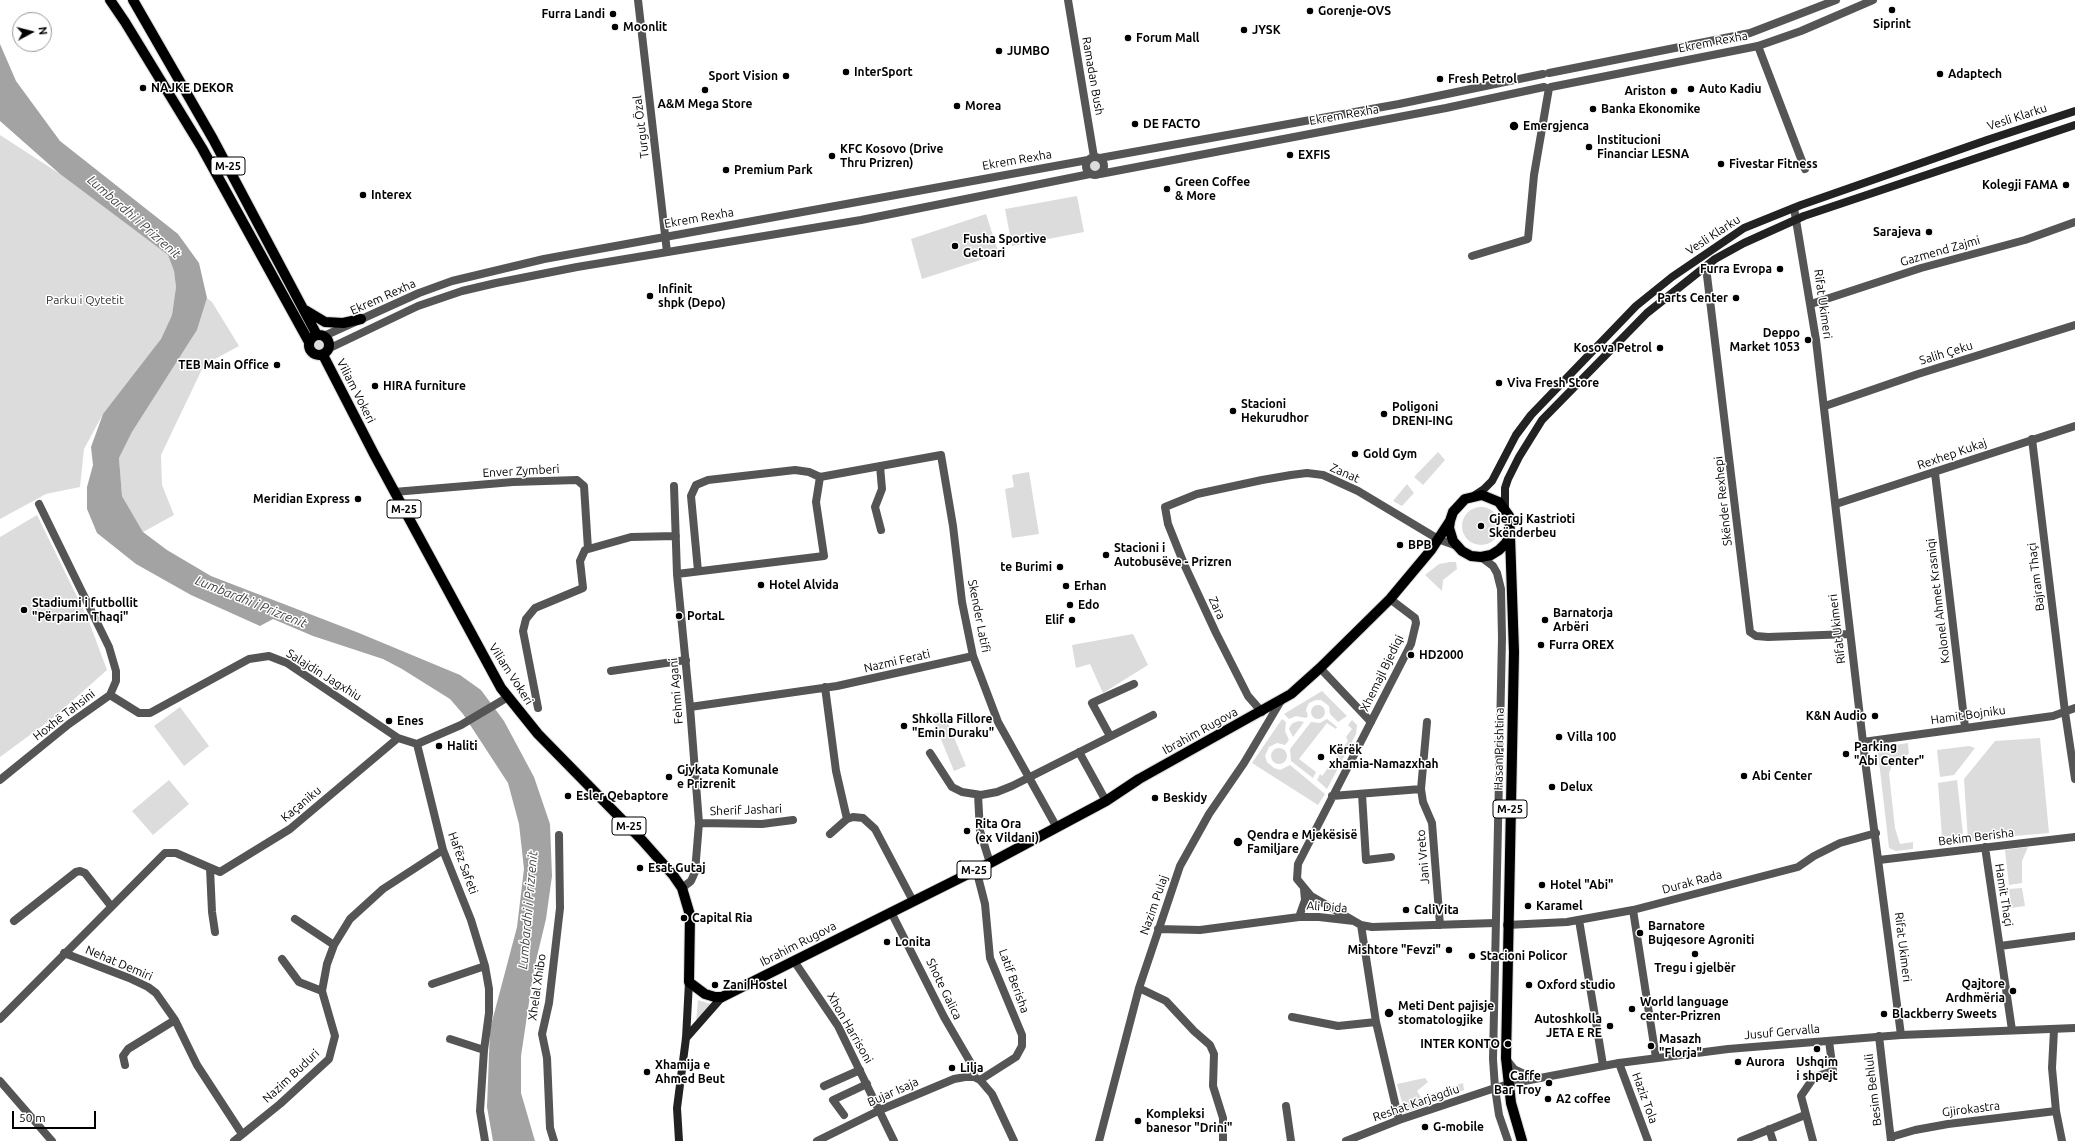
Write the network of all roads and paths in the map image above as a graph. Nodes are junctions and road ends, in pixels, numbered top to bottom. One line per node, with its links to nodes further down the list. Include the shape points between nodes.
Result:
1 (110, 0): 27 (main road, M-25)
2 (133, 0): 24 (main road, M-25, via 213,139)
3 (638, 0): 19 (street, Turgut Özal)
4 (1068, 0): 12 (street, Ramadan Bush)
5 (1836, 0): 8 (street, Ekrem Rexha, via 1750,33)
6 (1873, 0): 7 (street, Ekrem Rexha, via 1801,31)
7 (1758, 46): 9 (street, Ekrem Rexha); 13 (street)
8 (1546, 74): 9 (street, via 1540,81); 9 (street, via 1554,79 1554,84); 12 (street, Ekrem Rexha, via 1399,104)
9 (1548, 87): 15 (street, Ekrem Rexha); 21 (street, via 1534,175 1528,239)
10 (2075, 111): 16 (main road, Vesli Klarku)
11 (2075, 124): 17 (main road, Vesli Klarku)
12 (1094, 158): 14 (street, via 1086,165); 15 (street, via 1105,165); 19 (street, Ekrem Rexha)
13 (1805, 169)
14 (1090, 174): 15 (street, Ekrem Rexha); 20 (street, Ekrem Rexha, via 861,220)
15 (1100, 174)
16 (1794, 208): 17 (street, Rifat Ukimeri); 37 (main road, Vesli Klarku, via 1744,228 1672,277 1636,306 1531,415 1516,435 1492,481 1484,490)
17 (1797, 220): 22 (main road, Vesli Klarku, via 1744,243); 23 (street, Rifat Ukimeri)
18 (2075, 222): 23 (street, Gazmend Zajmi, via 2025,240 1921,268)
19 (665, 236): 20 (street, Turgut Özal); 25 (street, Ekrem Rexha, via 544,259 465,278 419,293)
20 (667, 252): 28 (street, Ekrem Rexha, via 533,275 462,292 418,306)
21 (1472, 256)
22 (1706, 267): 41 (main road, Vesli Klarku, via 1647,313 1542,420 1508,479); 53 (street, Skënder Rexhepi, via 1750,632 1756,636 1768,637)
23 (1811, 304): 29 (street, Rifat Ukimeri)
24 (302, 307): 25 (main road, via 325,322 343,323); 27 (main road, M-25)
25 (361, 319): 27 (street, Ekrem Rexha)
26 (2075, 325): 29 (street, Salih Çeku)
27 (316, 338): 28 (main road, Viliam Vokeri, via 329,341); 28 (main road, via 310,349 314,354)
28 (326, 352): 36 (main road, Viliam Vokeri / M-25)
29 (1825, 406): 39 (street, Rifat Ukimeri)
30 (2075, 426): 31 (street, Rexhep Kukaj)
31 (2032, 439): 33 (street, Rexhep Kukaj); 67 (street, Bajram Thaçi)
32 (880, 466): 34 (street, Skender Latifi); 43 (street, via 882,489 875,507); 54 (street, Skender Latifi, via 941,455 962,602)
33 (1935, 473): 39 (street, Rexhep Kukaj); 71 (street, Kolonel Ahmet Krasniqi)
34 (820, 477): 50 (street, via 816,502 824,556); 50 (street, via 795,470 708,480 696,485 691,496)
35 (674, 486): 45 (street, Fehmi Agani)
36 (394, 492): 48 (street, Enver Zymberi, via 513,482 577,480 584,486); 61 (main road, Viliam Vokeri / M-25, via 486,663)
37 (1473, 496): 41 (main road, via 1491,497); 42 (main road, M-25, via 1458,505)
38 (39, 504): 60 (street, Hoxhë Tahsini, via 109,647 116,671 116,681)
39 (1836, 504): 53 (street, Rifat Ukimeri)
40 (1165, 507): 46 (street, Zanat, via 1197,494 1234,485 1291,474 1323,475 1358,491); 66 (street, Zara, via 1168,524 1184,564 1216,633 1248,696)
41 (1505, 508): 44 (main road, M-25, via 1510,521)
42 (1450, 521): 46 (main road, Ibrahim Rugova / M-25); 47 (main road, via 1451,534)
43 (881, 530)
44 (1510, 534): 49 (main road, via 1499,550); 114 (main road, Hasan Prishtina / M-25, via 1514,652)
45 (676, 536): 48 (street, via 631,537); 51 (street, Fehmi Agani)
46 (1438, 539): 47 (street, Zanat); 52 (main road, Ibrahim Rugova / M-25)
47 (1457, 546): 49 (main road, via 1471,556)
48 (588, 549): 64 (street, via 580,561 583,588 536,608 526,619 523,631)
49 (1481, 557): 112 (street, Hasan Prishtina, via 1498,573 1502,610)
50 (698, 571): 51 (street)
51 (677, 574): 55 (street, Fehmi Agani)
52 (1390, 599): 56 (main road, Ibrahim Rugova / M-25); 69 (street, Xhemajl Bjediqi, via 1410,613 1416,623 1411,644)
53 (1850, 634): 74 (street, Rifat Ukimeri)
54 (973, 656): 59 (street, Nazmi Ferati); 78 (street, Skender Latifi, via 998,722)
55 (686, 660): 57 (street); 63 (street, Fehmi Agani)
56 (1320, 668): 62 (main road, Ibrahim Rugova / M-25); 69 (street, Xhemajl Bjediqi)
57 (611, 671)
58 (1134, 684): 72 (street, via 1092,703)
59 (825, 688): 63 (street, Nazmi Ferati); 86 (street, via 836,771)
60 (110, 695): 73 (street, Salajdin Jagxhiu, via 139,713 150,713 249,660 269,656 287,663); 80 (street, Hoxhë Tahsini, via 69,724)
61 (508, 697): 75 (street, via 461,724); 101 (main road, Viliam Vokeri / M-25, via 538,734 641,839)
62 (1282, 699): 66 (main road, Ibrahim Rugova / M-25); 115 (street, Nazim Pulaj, via 1244,763 1205,820 1180,866)
63 (690, 707): 88 (street, Fehmi Agani)
64 (538, 708)
65 (2075, 708): 67 (street, Hamit Bojniku)
66 (1262, 712): 85 (main road, Ibrahim Rugova / M-25)
67 (2065, 712): 71 (street, Hamit Bojniku, via 2053,716); 79 (street, Bajram Thaçi)
68 (1153, 715): 72 (street)
69 (1371, 722): 84 (street, Xhemajl Bjediqi)
70 (1427, 722): 81 (street, Jani Vreto)
71 (1965, 727): 74 (street, Hamit Bojniku)
72 (1110, 736): 76 (street)
73 (398, 738): 75 (street, Salajdin Jagxhiu); 99 (street, Kaçaniku, via 290,830 220,872)
74 (1863, 742): 90 (street, Rifat Ukimeri)
75 (417, 744): 95 (street, Hafëz Safeti)
76 (1079, 752): 78 (street); 85 (street)
77 (930, 753): 83 (street, via 952,787)
78 (1028, 777): 83 (street, via 997,792); 89 (street, Skender Latifi)
79 (2075, 779)
80 (0, 780)
81 (1421, 788): 82 (street); 113 (street, Jani Vreto, via 1423,802 1432,823)
82 (1362, 794): 84 (street); 96 (street, via 1366,860)
83 (978, 795): 98 (street, via 980,831)
84 (1332, 796): 102 (street, Xhemajl Bjediqi, via 1298,864 1297,879)
85 (1106, 801): 89 (main road, Ibrahim Rugova / M-25)
86 (847, 819): 91 (street); 103 (street, via 863,818 875,829)
87 (793, 820): 88 (street, Sherif Jashari, via 762,824)
88 (699, 823): 101 (street, Fehmi Agani, via 695,872 691,881)
89 (1056, 826): 98 (main road, Ibrahim Rugova / M-25)
90 (1876, 833): 97 (street, Rifat Ukimeri); 105 (street, Durak Rada, via 1840,843 1798,867)
91 (830, 834)
92 (559, 835): 167 (street, Xhelal Xhibo, via 560,908 549,1003 542,1034 547,1058 550,1128)
93 (2075, 837): 94 (street, Bekim Berisha)
94 (1984, 847): 97 (street, Bekim Berisha); 119 (street, Hamit Thaçi)
95 (443, 850): 118 (street, Nazim Buduri, via 383,889 350,919); 123 (street, Hafëz Safeti, via 471,920)
96 (1391, 857)
97 (1879, 860): 136 (street, Rifat Ukimeri)
98 (990, 863): 100 (main road, Ibrahim Rugova / M-25)
99 (210, 868): 104 (street, Kaçaniku, via 176,853 165,854); 116 (street)
100 (976, 869): 103 (main road, Ibrahim Rugova / M-25); 149 (street, Latif Berisha, via 985,904 990,958 1022,1035 1022,1046 1016,1057)
101 (682, 888): 124 (main road, Viliam Vokeri / M-25, via 690,915)
102 (1303, 888): 107 (street, Xhemajl Bjediqi, via 1305,900); 111 (street, via 1322,904)
103 (913, 901): 106 (main road, Ibrahim Rugova / M-25)
104 (111, 906): 110 (street, via 85,873 80,871); 120 (street, Kaçaniku)
105 (1633, 910): 109 (street, Durak Rada); 143 (street)
106 (891, 912): 122 (main road, Ibrahim Rugova / M-25); 149 (street, Shote Galica)
107 (1299, 917): 111 (street, Ali Dida, via 1319,917); 115 (street, Ali Dida, via 1200,930)
108 (295, 919): 118 (street)
109 (1579, 920): 114 (street, Durak Rada); 146 (street)
110 (14, 921)
111 (1357, 923): 113 (street, Ali Dida, via 1372,926); 132 (street)
112 (1495, 923): 113 (street, Ali Dida); 154 (street, Hasan Prishtina)
113 (1440, 925)
114 (1507, 925): 142 (main road, Hasan Prishtina / M-25)
115 (1158, 929): 126 (street, Nazim Pulaj)
116 (215, 932)
117 (2075, 936): 119 (street)
118 (334, 945): 127 (street, Nazim Buduri)
119 (2000, 946): 134 (street, Hamit Thaçi)
120 (64, 953): 130 (street, Kaçaniku); 131 (street, Nehat Demiri, via 148,987 156,993)
121 (282, 959): 127 (street, via 299,982)
122 (794, 961): 128 (main road, Ibrahim Rugova / M-25); 147 (street, Xhon Harrisoni, via 838,1026)
123 (485, 966): 125 (street); 141 (street, Hafëz Safeti, via 489,989 489,1013)
124 (689, 982): 128 (main road, via 705,994); 138 (main road, Viliam Vokeri)
125 (432, 984)
126 (1139, 988): 172 (street, Nazim Pulaj); 173 (street, via 1166,1001 1210,1045 1214,1054 1213,1086 1222,1118)
127 (322, 991): 162 (street, Nazim Buduri, via 335,1036 329,1059 280,1104)
128 (722, 997): 138 (main road, Ibrahim Rugova)
129 (1292, 1017): 132 (street, via 1338,1026)
130 (0, 1019)
131 (175, 1020): 145 (street, via 128,1049 123,1056); 162 (street, Nehat Demiri, via 197,1065)
132 (1376, 1022): 160 (street)
133 (2075, 1028): 135 (street, Jusuf Gervalla)
134 (2012, 1030): 135 (street, Jusuf Gervalla); 136 (street, Jusuf Gervalla)
135 (2054, 1030): 157 (street, via 2052,1068)
136 (1901, 1034): 137 (street, Jusuf Gervalla)
137 (1879, 1036): 140 (street, Jusuf Gervalla); 163 (street, Besim Behluli)
138 (686, 1038): 168 (main road, Viliam Vokeri, via 677,1108)
139 (450, 1039): 141 (street)
140 (1829, 1040): 143 (street, Jusuf Gervalla); 159 (street, via 1833,1072 1814,1077 1801,1096)
141 (484, 1050): 166 (street, Hafëz Safeti, via 480,1111)
142 (1506, 1058): 148 (street, via 1514,1069); 152 (main road, Hasan Prishtina / M-25)
143 (1656, 1058): 144 (street, Jusuf Gervalla)
144 (1619, 1063): 146 (street, Jusuf Gervalla); 178 (street, Haziz Tola)
145 (125, 1065)
146 (1603, 1065): 148 (street, Jusuf Gervalla)
147 (860, 1070): 151 (street, Xhon Harrisoni); 153 (street)
148 (1534, 1078): 152 (street, Jusuf Gervalla)
149 (977, 1079): 156 (street, Bujar Isaja, via 954,1079); 171 (street, Shote Galica, via 994,1098)
150 (0, 1081): 164 (street)
151 (867, 1084): 156 (street, Xhon Harrisoni); 158 (street, via 833,1100)
152 (1508, 1085): 154 (street, Jusuf Gervalla); 177 (main road, M-25)
153 (824, 1086)
154 (1495, 1088): 160 (street, Reshat Karjagdiu); 176 (street, Hasan Prishtina, via 1499,1115)
155 (1286, 1106): 174 (street)
156 (880, 1110): 169 (street, Bujar Isaja); 170 (street, Xhon Harrisoni)
157 (2056, 1111): 163 (street, Gjirokastra, via 1948,1124 1915,1130); 182 (street)
158 (844, 1115)
159 (1805, 1115): 161 (street); 181 (street)
160 (1399, 1120): 175 (street, Reshat Karjagdiu)
161 (1769, 1129): 179 (street); 180 (street)
162 (242, 1134): 165 (street, Nazim Buduri)
163 (1891, 1139)
164 (52, 1141)
165 (234, 1141)
166 (485, 1141)
167 (554, 1141)
168 (679, 1141)
169 (817, 1141)
170 (894, 1141)
171 (1014, 1141)
172 (1099, 1141)
173 (1223, 1141)
174 (1291, 1141)
175 (1346, 1141)
176 (1508, 1141)
177 (1522, 1141)
178 (1648, 1141)
179 (1741, 1141)
180 (1773, 1141)
181 (1813, 1141)
182 (2062, 1141)

